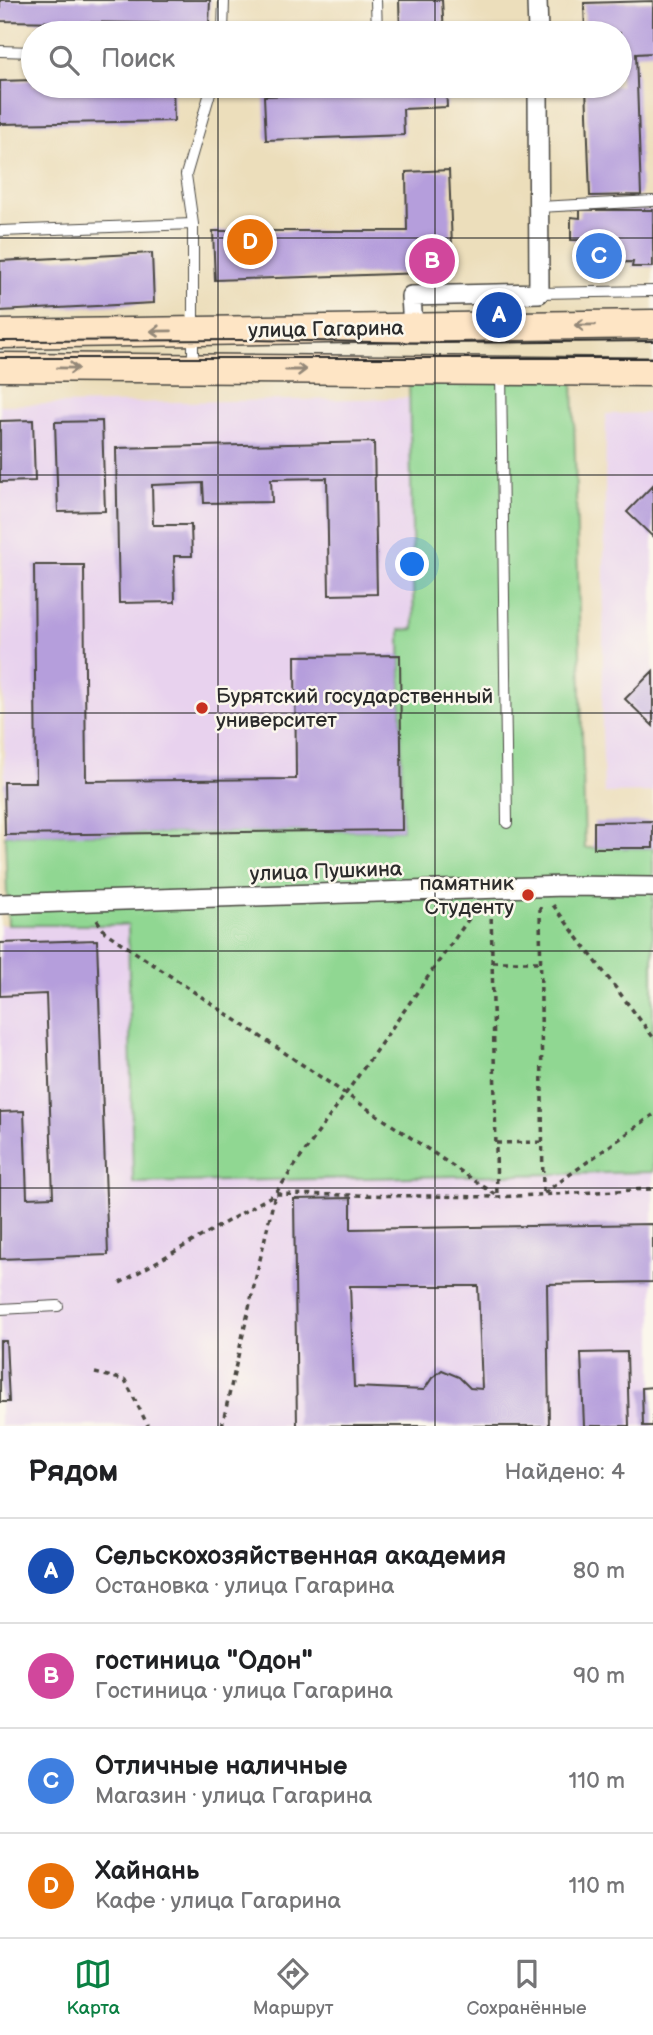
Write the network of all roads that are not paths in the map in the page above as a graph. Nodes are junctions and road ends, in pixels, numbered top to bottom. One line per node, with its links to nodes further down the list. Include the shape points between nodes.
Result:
1 (224, 0): 4 (lane)
2 (376, 0): 5 (lane)
3 (537, 0): 6 (street)
4 (223, 21)
5 (377, 21)
6 (538, 21)
7 (0, 51): 8 (lane)
8 (21, 52)
9 (208, 98): 13 (lane, via 186,175)
10 (538, 98): 12 (street)
11 (653, 201): 12 (lane)
12 (539, 207): 16 (street)
13 (194, 224): 14 (lane); 19 (lane)
14 (0, 231)
15 (653, 291): 16 (lane)
16 (540, 293): 18 (street, via 411,296)
17 (653, 324): 18 (street, улица Гагарина, one-way to 18)
18 (413, 328): 19 (street, улица Гагарина)
19 (194, 330): 20 (street, улица Гагарина, one-way to 20); 23 (lane)
20 (0, 334)
21 (501, 364): 23 (street, улица Гагарина, one-way to 21); 24 (street, улица Гагарина); 25 (lane)
22 (0, 367): 23 (street, улица Гагарина, one-way to 23)
23 (192, 370)
24 (653, 372)
25 (507, 823)
26 (653, 887): 27 (street, улица Пушкина)
27 (0, 904)
28 (58, 1306): 29 (lane)
29 (0, 1309)

